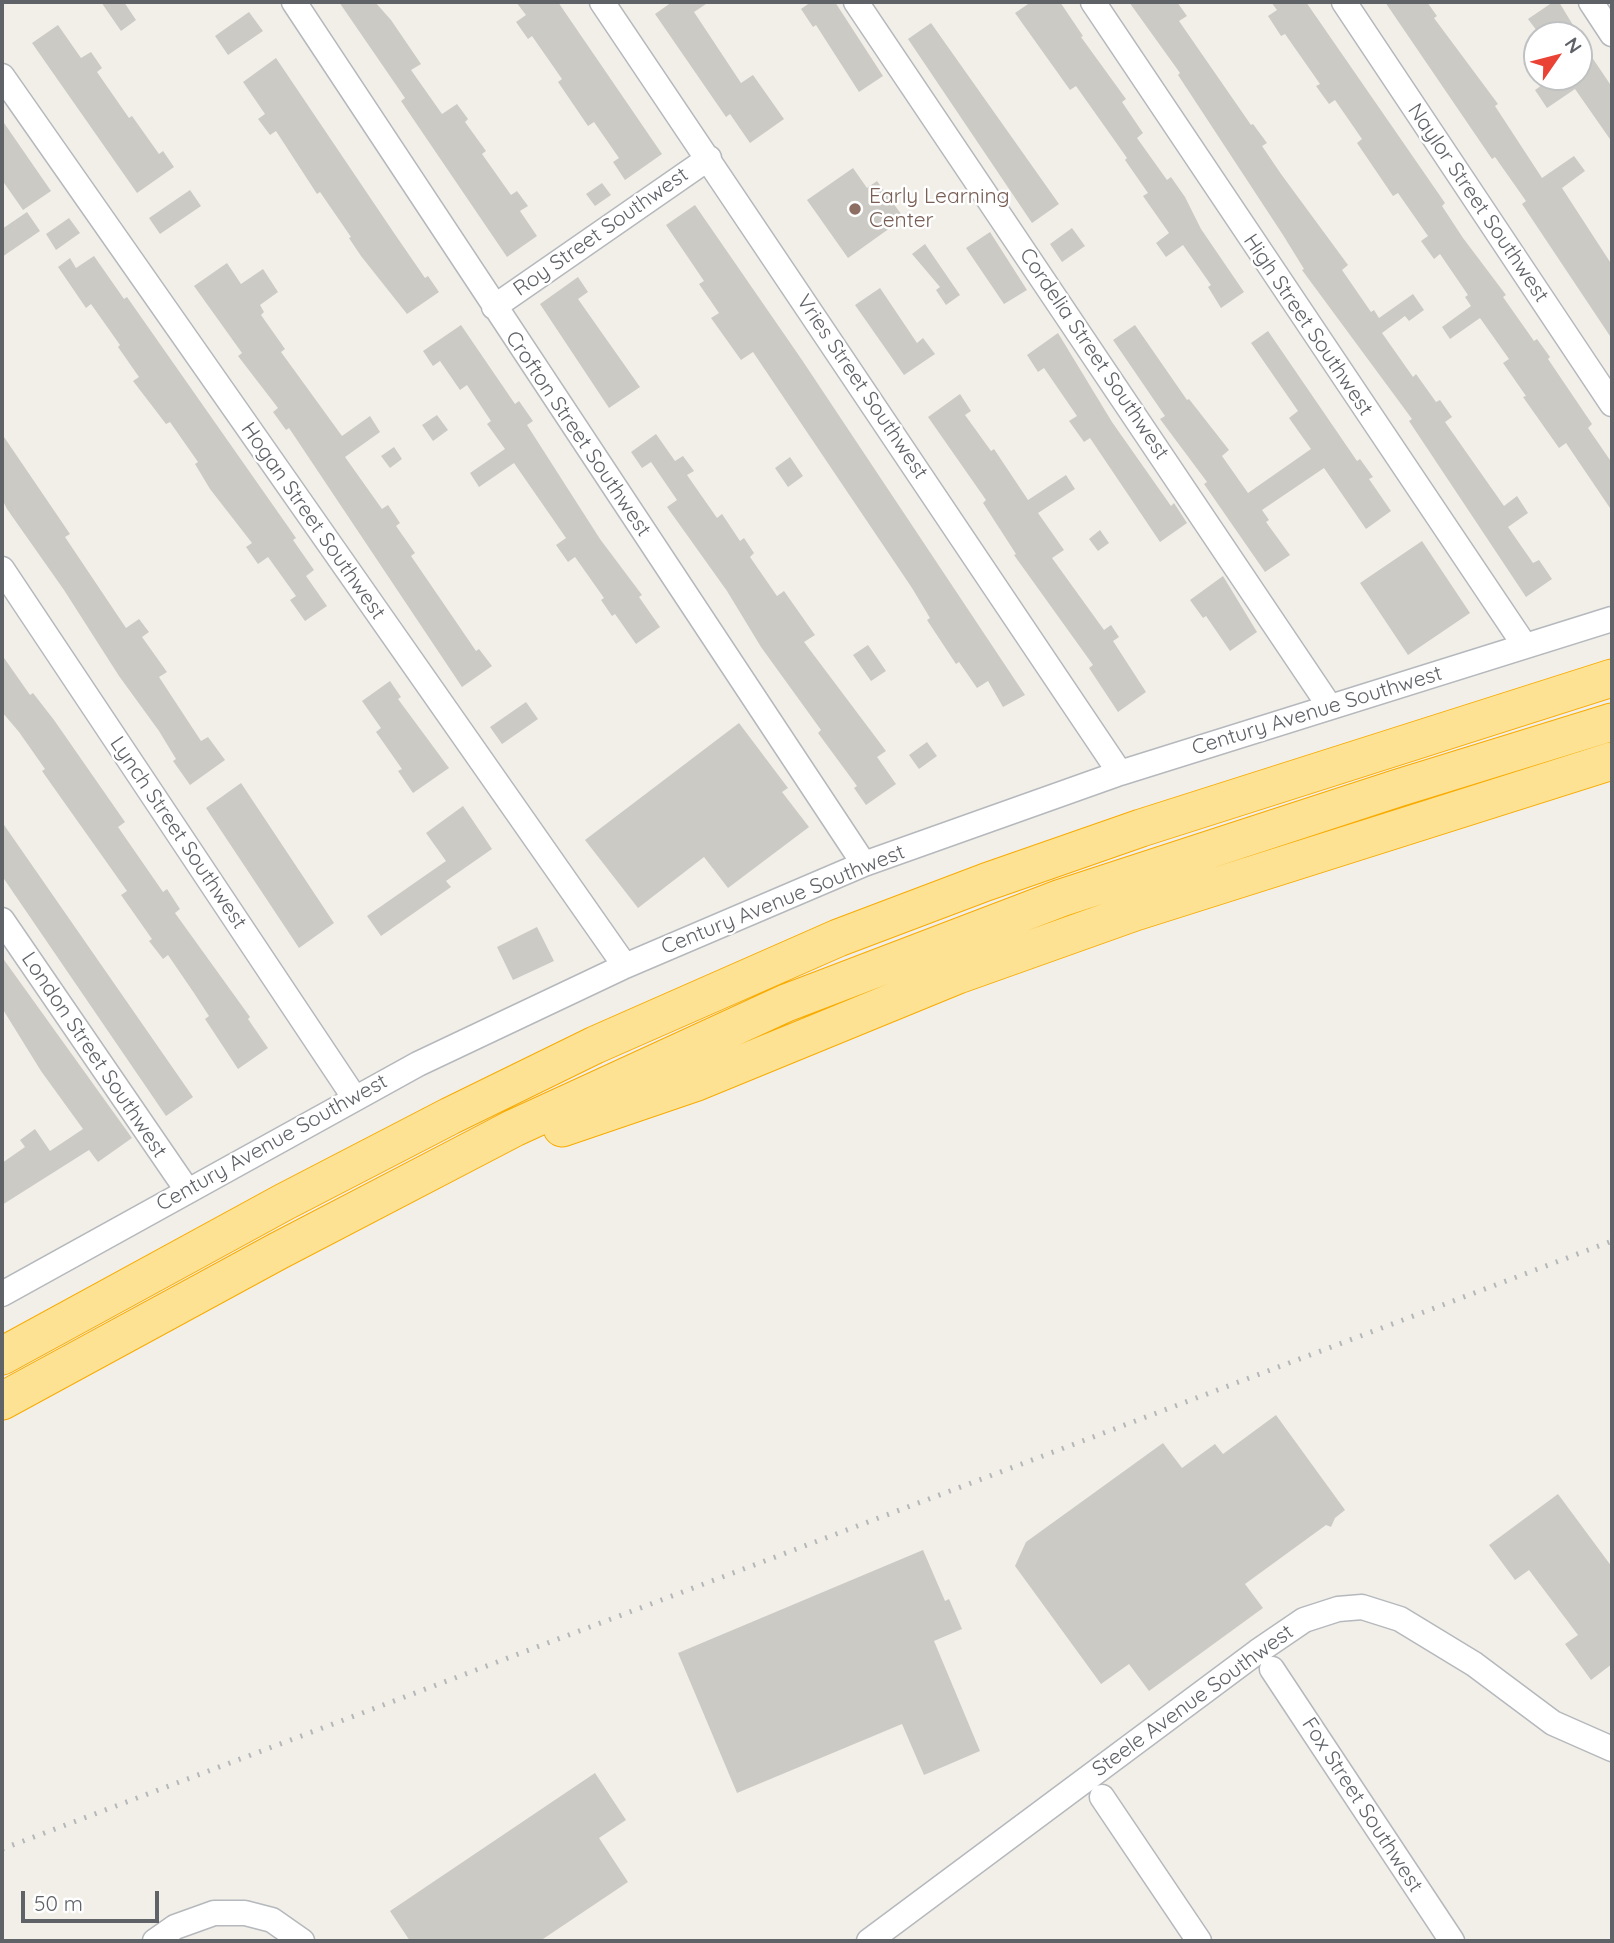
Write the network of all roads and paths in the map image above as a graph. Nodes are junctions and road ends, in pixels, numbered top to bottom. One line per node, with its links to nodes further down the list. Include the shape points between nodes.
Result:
1 (295, 2): 10 (street, Crofton Street Southwest)
2 (602, 2): 9 (street, Vries Street Southwest)
3 (856, 2): 16 (street, Cordelia Street Southwest)
4 (1093, 2): 14 (street, High Street Southwest)
5 (1344, 2): 11 (street, Naylor Street Southwest)
6 (1591, 2): 7 (street)
7 (1612, 34)
8 (2, 76): 22 (street, Hogan Street Southwest)
9 (709, 158): 10 (street, Roy Street Southwest); 19 (street, Vries Street Southwest)
10 (494, 306): 20 (street, Crofton Street Southwest)
11 (1612, 404)
12 (2, 569): 23 (street, Lynch Street Southwest)
13 (1612, 619): 14 (street, Century Avenue Southwest)
14 (1525, 646): 16 (street, Century Avenue Southwest)
15 (1612, 678): 27 (highway, via 1141,828 825,943 450,1116)
16 (1330, 707): 19 (street, Century Avenue Southwest)
17 (1612, 722): 24 (highway, via 1194,853 930,946 786,1003 615,1080)
18 (1612, 761): 24 (highway, via 1135,912 958,975 697,1082)
19 (1120, 773): 20 (street, Century Avenue Southwest)
20 (864, 864): 22 (street, Century Avenue Southwest)
21 (2, 920): 25 (street, London Street Southwest)
22 (625, 966): 23 (street, Century Avenue Southwest)
23 (354, 1097): 25 (street, Century Avenue Southwest)
24 (407, 1184): 28 (highway)
25 (187, 1189): 26 (street, Century Avenue Southwest)
26 (2, 1294)
27 (2, 1356)
28 (2, 1401)
29 (1272, 1669): 36 (street, Fox Street Southwest)
30 (1612, 1749): 34 (street, Steele Avenue Southwest, via 1553,1723 1474,1664 1400,1619 1362,1607 1338,1609 1304,1620 1257,1652)
31 (1102, 1797): 35 (street)
32 (155, 1941): 33 (street, via 175,1927 214,1913 245,1913 272,1920)
33 (302, 1941)
34 (869, 1941)
35 (1199, 1941)
36 (1452, 1941)

